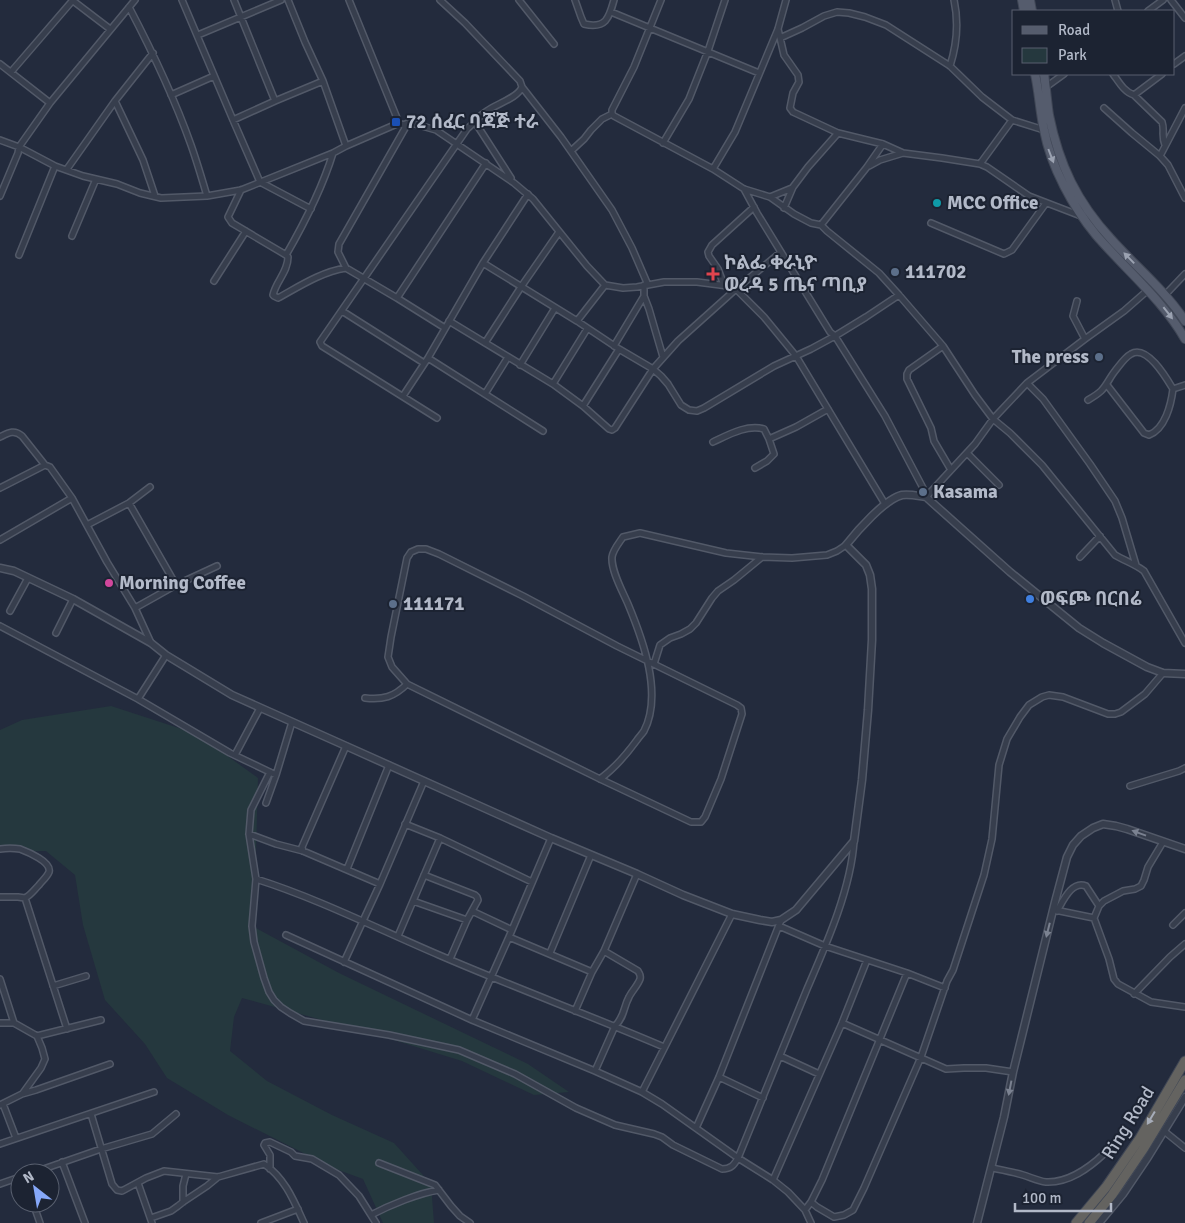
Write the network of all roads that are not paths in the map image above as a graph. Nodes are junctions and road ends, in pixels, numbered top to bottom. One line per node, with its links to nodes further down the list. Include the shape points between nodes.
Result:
1 (72, 0): 24 (street); 33 (street)
2 (135, 0): 18 (street)
3 (182, 0): 26 (street)
4 (234, 0): 21 (street)
5 (281, 0): 21 (street)
6 (288, 0): 41 (street)
7 (349, 0): 55 (street)
8 (440, 0): 42 (street, via 520,81)
9 (519, 0): 28 (street)
10 (575, 0): 20 (street, via 584,24 601,25)
11 (614, 0): 20 (street)
12 (661, 0): 23 (street)
13 (725, 0): 29 (street)
14 (786, 0): 25 (street)
15 (954, 0): 32 (street, via 958,32)
16 (1163, 0): 19 (street)
17 (1171, 0): 22 (street)
18 (129, 7): 24 (street); 30 (street)
19 (1149, 10)
20 (611, 12): 23 (street)
21 (241, 17): 26 (street); 47 (street)
22 (1185, 18)
23 (651, 28): 29 (street); 51 (street)
24 (110, 29): 48 (street)
25 (778, 29): 27 (street); 34 (street)
26 (198, 35): 40 (street)
27 (780, 38): 32 (street, via 824,16 849,12 886,25); 58 (street, via 784,55 799,82 790,108)
28 (554, 44)
29 (708, 51): 34 (street); 60 (street, via 689,99)
30 (153, 53): 44 (street); 46 (street)
31 (0, 64): 33 (street)
32 (950, 66): 53 (street)
33 (12, 72): 48 (street)
34 (759, 73): 75 (street, via 735,132)
35 (1036, 75): 43 (main road)
36 (1044, 75): 43 (main road)
37 (1062, 75): 43 (street)
38 (1114, 75): 45 (street, via 1129,94)
39 (1161, 75): 45 (street)
40 (214, 76): 44 (street); 52 (street)
41 (324, 81): 47 (street); 64 (street)
42 (522, 87): 54 (street, via 521,91 487,110); 66 (street)
43 (1042, 87): 57 (main road); 113 (main road, one-way to 43, via 1111,240 1081,201 1058,150)
44 (170, 95): 85 (street, via 191,144)
45 (1134, 95): 63 (street, via 1162,122)
46 (115, 101): 74 (street); 84 (street, via 143,160)
47 (276, 101): 52 (street)
48 (50, 103): 65 (street)
49 (1104, 108): 69 (street)
50 (1185, 108): 63 (street)
51 (612, 114): 60 (street); 66 (street, via 602,119)
52 (233, 120): 77 (street)
53 (1012, 120): 57 (street); 71 (street)
54 (475, 122): 61 (street); 78 (street)
55 (398, 123): 56 (street); 64 (street)
56 (408, 124): 61 (street, via 436,130); 102 (street, via 339,244 338,252)
57 (1044, 130): 92 (main road, one-way to 92, via 1061,179)
58 (838, 133): 62 (street); 79 (street)
59 (0, 140): 65 (street)
60 (663, 143): 75 (street)
61 (457, 144): 70 (street); 104 (street)
62 (883, 144): 68 (street); 73 (street)
63 (1165, 145): 69 (street)
64 (346, 146): 67 (street)
65 (19, 147): 72 (street); 83 (street)
66 (571, 151): 107 (street, via 612,210 632,248)
67 (333, 153): 77 (street); 91 (street)
68 (904, 153): 71 (street); 73 (street)
69 (1160, 156): 87 (street)
70 (486, 163): 78 (street); 115 (street)
71 (980, 164): 88 (street, via 1029,196)
72 (55, 166): 74 (street); 99 (street)
73 (867, 167): 94 (street)
74 (66, 169): 76 (street)
75 (713, 169): 80 (street)
76 (96, 179): 84 (street); 97 (street)
77 (260, 182): 81 (street); 91 (street)
78 (514, 182): 82 (street)
79 (793, 187): 86 (street); 90 (street)
80 (744, 189): 86 (street); 89 (street)
81 (240, 190): 85 (street); 95 (street, via 228,217)
82 (528, 194): 96 (street); 101 (street)
83 (0, 196)
84 (154, 196): 85 (street)
85 (207, 196)
86 (770, 197): 90 (street)
87 (1185, 198)
88 (1046, 203): 92 (street); 93 (street, via 1012,250 1004,254)
89 (754, 207): 98 (street); 108 (street, via 708,252)
90 (784, 208): 94 (street)
91 (311, 209): 100 (street)
92 (1082, 216): 111 (main road)
93 (931, 223)
94 (821, 225): 112 (street, via 879,273)
95 (246, 232): 100 (street); 105 (street)
96 (559, 232): 106 (street); 109 (street)
97 (72, 236)
98 (781, 252): 110 (street); 124 (street)
99 (19, 255)
100 (286, 255): 102 (street, via 285,272 273,292 278,298 313,279)
101 (483, 263): 109 (street); 119 (street)
102 (346, 268): 104 (street)
103 (1185, 274): 113 (street)
104 (364, 278): 115 (street); 118 (street)
105 (214, 281)
106 (605, 285): 107 (street, via 623,288); 120 (street)
107 (646, 285): 108 (street, via 664,282); 114 (street)
108 (724, 285): 110 (street)
109 (521, 287): 117 (street); 127 (street)
110 (736, 289): 130 (street); 132 (street)
111 (1148, 290): 125 (street, via 1124,312); 126 (main road, one-way to 126, via 1165,308)
112 (899, 295): 124 (street); 128 (street)
113 (1165, 295): 121 (main road)
114 (644, 296): 129 (street); 132 (street)
115 (398, 298): 122 (street)
116 (1077, 301): 125 (street, via 1073,316)
117 (555, 308): 120 (street); 135 (street)
118 (342, 311): 134 (street); 143 (street, via 322,338 322,346)
119 (449, 321): 122 (street); 127 (street)
120 (578, 321): 123 (street)
121 (1185, 321)
122 (444, 328): 133 (street)
123 (587, 329): 129 (street); 138 (street)
124 (835, 336): 130 (street); 160 (street, via 886,416)
125 (1085, 339): 137 (street)
126 (1185, 339)
127 (485, 343): 131 (street)
128 (943, 346): 148 (street); 156 (street, via 907,374 934,440)
129 (617, 348): 136 (street); 145 (street)
130 (796, 356): 136 (street, via 697,411 682,405 662,376); 146 (street)
131 (508, 357): 135 (street); 142 (street)
132 (663, 357): 136 (street)
133 (428, 358): 134 (street); 142 (street)
134 (424, 363): 143 (street)
135 (520, 365): 138 (street)
136 (653, 369): 145 (street, via 612,430)
137 (1028, 383): 148 (street); 170 (street, via 1043,399 1114,501)
138 (553, 384): 145 (street)
139 (1107, 385): 141 (street, via 1113,373 1134,352 1152,359); 141 (street, via 1144,433 1149,435 1160,428 1171,405); 144 (street)
140 (1185, 385): 141 (street)
141 (1173, 389)
142 (485, 394): 149 (street)
143 (403, 396): 147 (street)
144 (1088, 400)
145 (583, 406)
146 (828, 409): 151 (street); 163 (street)
147 (437, 418)
148 (993, 419): 153 (street); 165 (street, via 1042,465)
149 (543, 431)
150 (0, 437): 154 (street, via 18,432)
151 (769, 438): 152 (street, via 764,429 756,427 734,432); 155 (street, via 774,454)
152 (713, 442)
153 (967, 452): 156 (street); 157 (street)
154 (45, 465): 159 (street); 161 (street, via 50,467)
155 (755, 468)
156 (951, 470): 160 (street)
157 (999, 485)
158 (150, 487): 162 (street)
159 (0, 488)
160 (926, 497): 163 (street, via 910,494); 185 (street, via 1079,628 1147,667)
161 (72, 498): 164 (street); 166 (street)
162 (129, 503): 164 (street); 174 (street)
163 (885, 504): 167 (street)
164 (87, 525): 176 (street)
165 (1100, 536): 169 (street); 170 (street, via 1115,555)
166 (0, 540)
167 (846, 545): 168 (street, via 827,555); 206 (street, via 866,564 872,589 868,710)
168 (762, 557): 183 (street, via 726,553 640,533 623,537 612,557 614,570); 184 (street, via 718,591 690,629 660,645)
169 (1080, 557)
170 (1136, 565): 181 (street, via 1144,571)
171 (217, 566): 174 (street)
172 (0, 568): 173 (street)
173 (28, 578): 175 (street); 177 (street)
174 (176, 585): 176 (street)
175 (73, 599): 179 (street); 180 (street)
176 (135, 608): 180 (street)
177 (10, 611)
178 (0, 626): 189 (street)
179 (56, 632)
180 (151, 643): 182 (street)
181 (1185, 643)
182 (166, 655): 189 (street); 190 (street, via 232,696)
183 (648, 661): 184 (street); 187 (street, via 439,554 418,548 407,558 388,657); 198 (street, via 652,689 644,730 614,768)
184 (654, 664): 198 (street, via 741,708 742,714 721,779 705,817 701,822 691,822)
185 (1164, 673): 186 (street); 248 (street, via 1145,694 1115,714 1049,695 1029,705 1020,717 1007,739 999,765 992,838 984,875)
186 (1185, 674)
187 (407, 684): 188 (street, via 385,698); 198 (street)
188 (365, 698)
189 (138, 699): 193 (street)
190 (260, 708): 191 (street); 193 (street)
191 (292, 722): 192 (street); 197 (street)
192 (346, 746): 194 (street); 210 (street)
193 (235, 755): 196 (street)
194 (389, 765): 199 (street); 212 (street)
195 (1185, 768): 200 (street)
196 (270, 772): 197 (street); 203 (street, via 251,810)
197 (276, 774): 201 (street)
198 (600, 779)
199 (424, 781): 202 (street); 205 (street)
200 (1130, 786)
201 (266, 803)
202 (405, 824): 204 (street); 217 (street)
203 (249, 834): 210 (street); 215 (street)
204 (440, 838): 214 (street); 216 (street)
205 (551, 838): 211 (street); 216 (street)
206 (854, 840): 229 (street, via 796,910); 236 (street, via 844,891)
207 (1163, 842): 209 (street); 221 (street, via 1141,886 1123,891); 222 (street, one-way to 222, via 1116,826 1103,824 1092,828 1073,845 1067,857)
208 (0, 849): 219 (street, via 18,849 48,864 46,877)
209 (1185, 849)
210 (303, 851): 212 (street)
211 (591, 855): 213 (street); 238 (street)
212 (347, 869): 217 (street)
213 (637, 874): 225 (street); 237 (street)
214 (424, 875): 220 (street); 223 (street, via 476,896 478,900)
215 (256, 879): 228 (street); 286 (street, via 252,926 254,942 269,992 290,1013 304,1021 459,1050 515,1074 584,1112 614,1125 662,1137 722,1169 732,1167)
216 (532, 882): 231 (street)
217 (380, 884): 228 (street)
218 (0, 898): 219 (street)
219 (25, 898): 247 (street)
220 (413, 901): 227 (street); 233 (street)
221 (1099, 906): 222 (street, via 1082,884 1071,890); 226 (street)
222 (1055, 910): 226 (street); 267 (street, one-way to 267)
223 (472, 911): 227 (street); 231 (street)
224 (1185, 913): 230 (street)
225 (732, 914): 229 (street); 261 (street)
226 (1094, 918): 249 (street, via 1114,979)
227 (467, 920): 239 (street)
228 (363, 921): 233 (street); 241 (street)
229 (780, 923): 236 (street); 269 (street)
230 (1173, 925)
231 (512, 930): 234 (street)
232 (286, 935): 241 (street)
233 (398, 936): 239 (street)
234 (509, 937): 238 (street); 245 (street)
235 (1185, 944): 249 (street)
236 (825, 946): 240 (street); 262 (street)
237 (604, 951): 242 (street); 257 (street, via 640,975 624,1014)
238 (550, 954): 242 (street)
239 (450, 959): 245 (street)
240 (867, 960): 243 (street); 254 (street)
241 (344, 962): 253 (street)
242 (592, 972): 251 (street)
243 (907, 973): 248 (street); 260 (street)
244 (86, 976): 247 (street)
245 (492, 976): 251 (street); 253 (street)
246 (0, 979): 256 (street)
247 (53, 986): 258 (street)
248 (945, 988): 263 (street)
249 (1134, 994): 250 (street, via 1151,1002)
250 (1185, 1007)
251 (575, 1011): 257 (street)
252 (101, 1020): 258 (street)
253 (472, 1020): 266 (street)
254 (842, 1022): 260 (street); 268 (street)
255 (0, 1023): 256 (street)
256 (14, 1023): 259 (street)
257 (615, 1026): 261 (street); 266 (street)
258 (67, 1029): 259 (street)
259 (37, 1036): 273 (street, via 45,1059)
260 (879, 1039): 263 (street); 297 (street)
261 (664, 1047): 272 (street)
262 (780, 1056): 268 (street); 275 (street)
263 (921, 1057): 267 (street, via 946,1069 986,1068); 297 (street, via 853,1210 834,1217)
264 (1185, 1061): 309 (highway, Ring Road, one-way to 309, via 1140,1138)
265 (110, 1064): 273 (street)
266 (595, 1071): 272 (street)
267 (1013, 1072): 290 (street, one-way to 290)
268 (819, 1074): 293 (street)
269 (719, 1077): 275 (street); 279 (street)
270 (1185, 1080): 310 (highway, Ring Road, via 1144,1148)
271 (154, 1092): 277 (street)
272 (642, 1092): 279 (street)
273 (22, 1094): 276 (street)
274 (1185, 1097): 280 (street)
275 (762, 1098): 286 (street)
276 (2, 1104): 281 (street)
277 (91, 1114): 281 (street); 284 (street)
278 (176, 1114): 284 (street, via 152,1134)
279 (696, 1128): 286 (street)
280 (1164, 1131): 283 (street); 311 (street, via 1123,1194)
281 (16, 1138): 282 (street)
282 (0, 1144)
283 (1185, 1148)
284 (101, 1149): 287 (street); 294 (street, via 117,1190 122,1191)
285 (1105, 1153): 290 (street, via 1091,1166 1067,1179 1046,1182)
286 (738, 1158): 293 (street)
287 (62, 1162): 302 (street)
288 (379, 1163): 295 (street, via 435,1185)
289 (270, 1168): 292 (street, via 264,1164); 298 (street); 300 (street, via 270,1158 264,1145 270,1142 295,1156 312,1159 339,1175)
290 (992, 1168): 308 (street)
291 (186, 1174): 292 (street); 294 (street, via 164,1171); 296 (street)
292 (218, 1177): 296 (street)
293 (773, 1180): 299 (street)
294 (138, 1183): 301 (street)
295 (439, 1190): 300 (street); 306 (street)
296 (183, 1202): 301 (street)
297 (812, 1202): 299 (street)
298 (298, 1209): 303 (street); 304 (street)
299 (805, 1210): 307 (street)
300 (371, 1215): 305 (street)
301 (151, 1221)
302 (85, 1223)
303 (262, 1223)
304 (304, 1223)
305 (376, 1223)
306 (470, 1223)
307 (811, 1223)
308 (977, 1223)
309 (1076, 1223)
310 (1088, 1223)
311 (1099, 1223)

